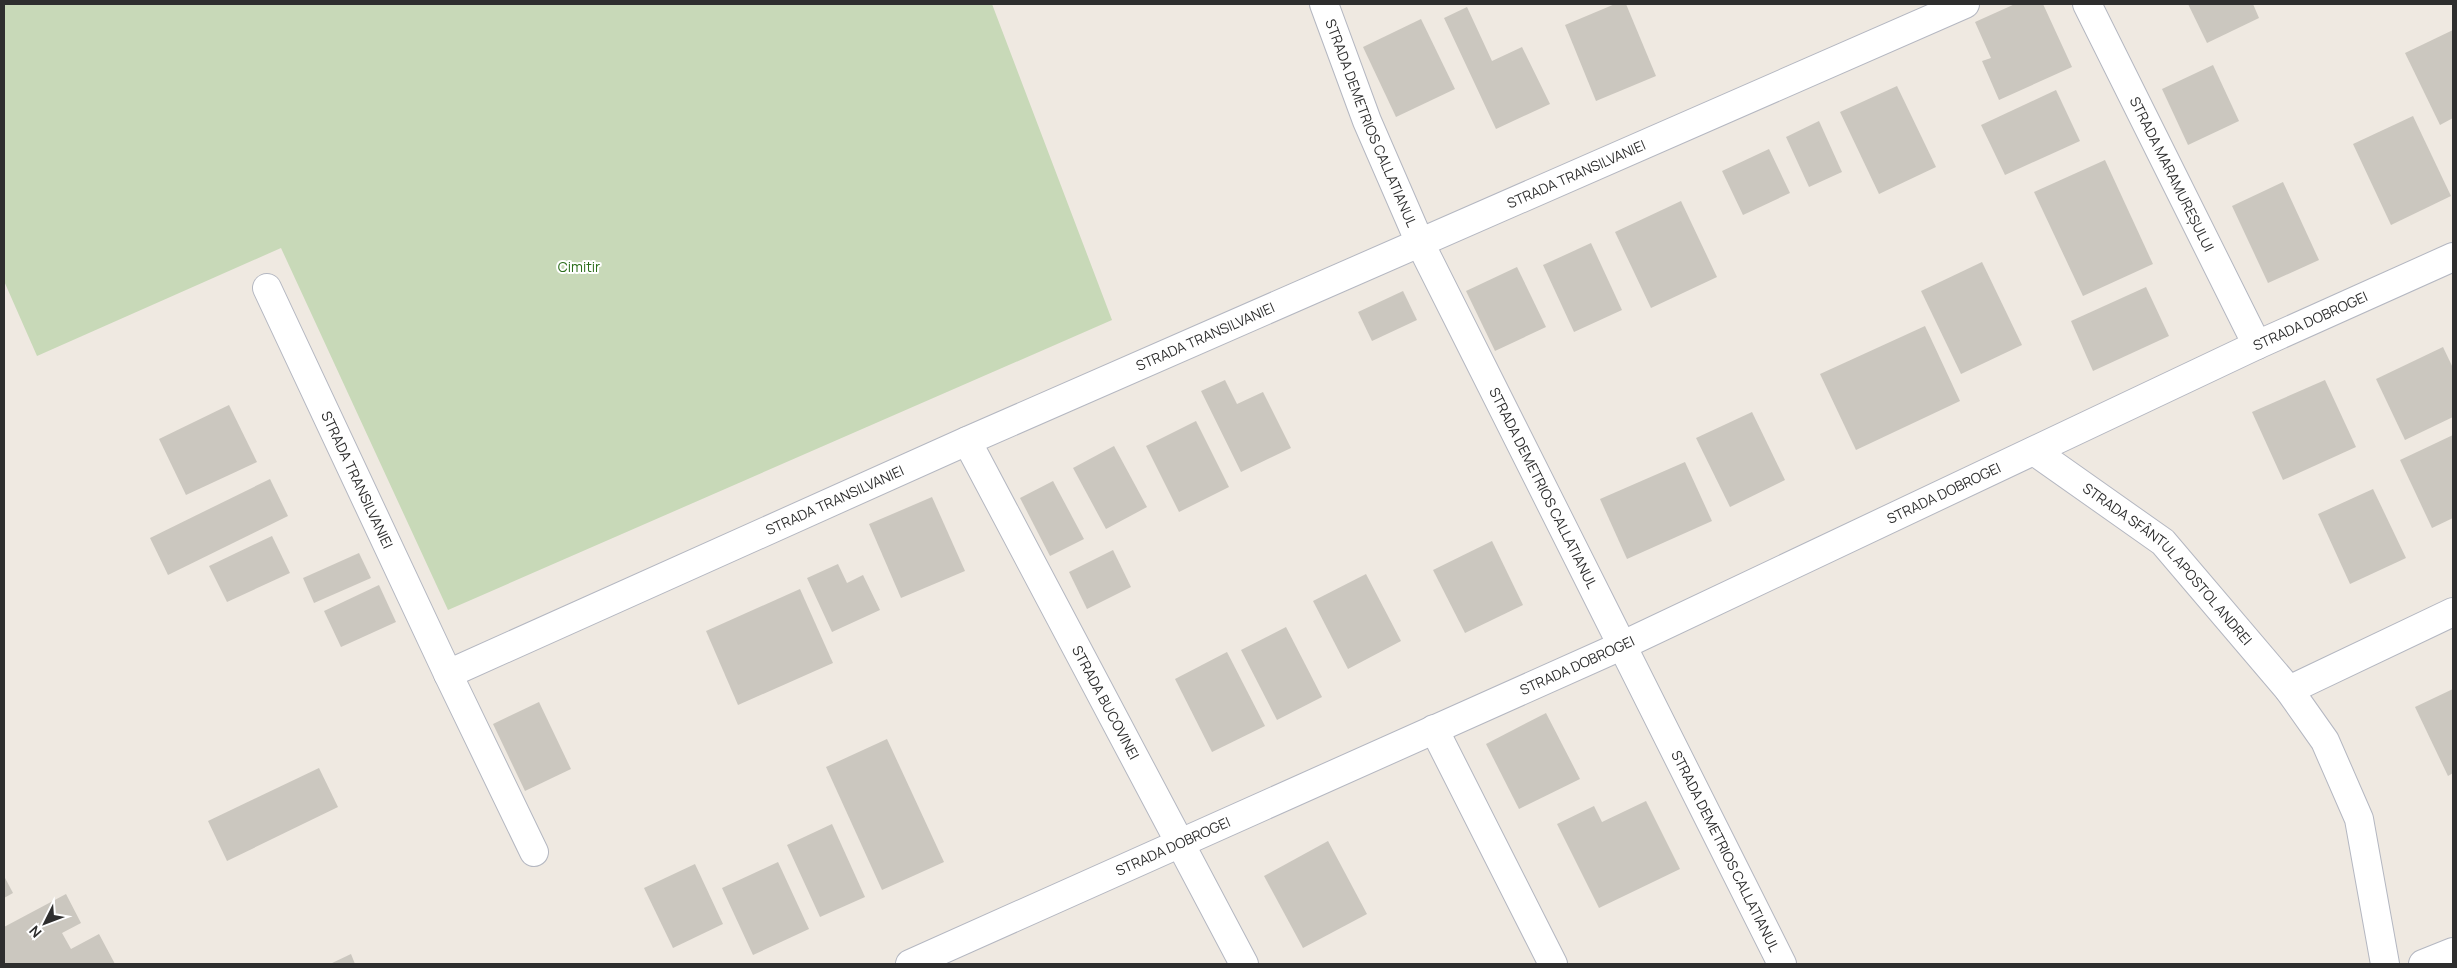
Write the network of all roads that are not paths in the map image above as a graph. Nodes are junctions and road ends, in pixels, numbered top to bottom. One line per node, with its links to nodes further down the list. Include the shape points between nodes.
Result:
1 (1324, 4): 4 (street, STRADA DEMETRIOS CALLATIANUL, via 1367,121)
2 (1965, 4): 4 (street, STRADA TRANSILVANIEI)
3 (2088, 4): 7 (street, STRADA MARAMUREȘULUI)
4 (1420, 243): 8 (street, STRADA TRANSILVANIEI); 11 (street, STRADA DEMETRIOS CALLATIANUL)
5 (2453, 257): 7 (street, STRADA DOBROGEI)
6 (267, 288): 12 (street, STRADA TRANSILVANIEI)
7 (2257, 346): 9 (street, STRADA DOBROGEI)
8 (967, 441): 12 (street, STRADA TRANSILVANIEI); 15 (street, STRADA BUCOVINEI)
9 (2034, 451): 11 (street, STRADA DOBROGEI); 13 (street, STRADA SFÂNTUL APOSTOL ANDREI, via 2163,542)
10 (2453, 612): 13 (street)
11 (1621, 646): 14 (street, STRADA DOBROGEI); 21 (street, STRADA DEMETRIOS CALLATIANUL)
12 (448, 674): 16 (street, STRADA TRANSILVANIEI)
13 (2289, 690): 22 (street, STRADA SFÂNTUL APOSTOL ANDREI, via 2325,741 2359,819)
14 (1434, 728): 15 (street, STRADA DOBROGEI); 20 (street)
15 (1181, 842): 18 (street, STRADA DOBROGEI); 19 (street, STRADA BUCOVINEI)
16 (534, 852)
17 (2453, 952): 23 (street)
18 (910, 964)
19 (1244, 964)
20 (1553, 964)
21 (1782, 964)
22 (2385, 964)
23 (2423, 964)

